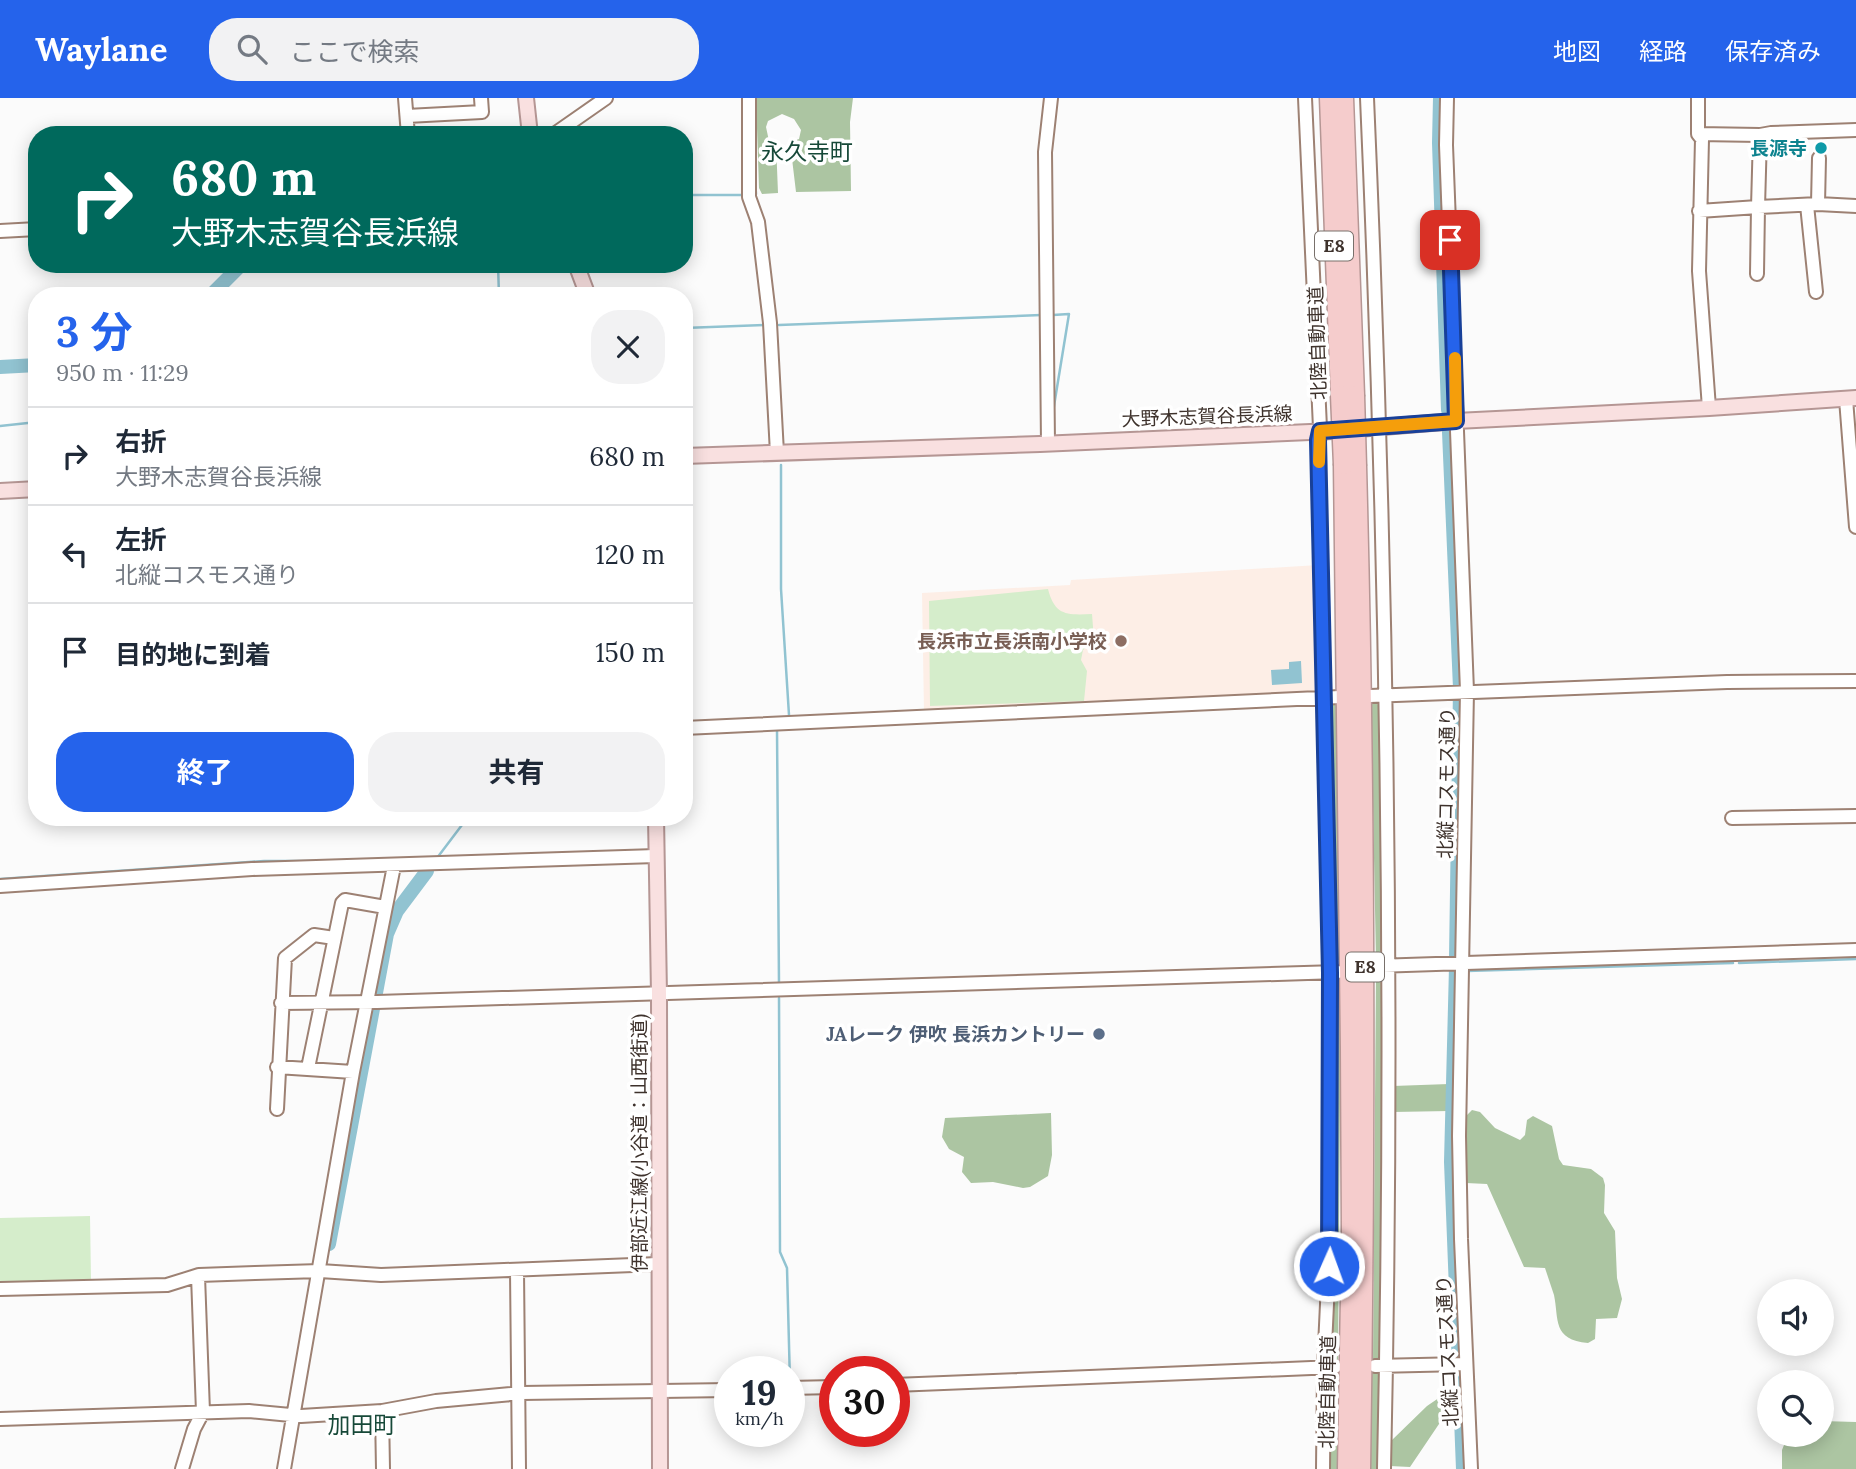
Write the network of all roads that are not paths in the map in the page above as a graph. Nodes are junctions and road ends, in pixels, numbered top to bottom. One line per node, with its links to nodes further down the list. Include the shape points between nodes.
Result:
1 (405, 98): 13 (street)
2 (481, 98): 13 (street, via 482,112)
3 (526, 98): 15 (main road)
4 (606, 98): 16 (street)
5 (749, 98): 36 (street, via 749,195 758,222 770,323)
6 (1051, 98): 35 (street, via 1045,152)
7 (1305, 98): 34 (street)
8 (1329, 98): 29 (highway, 北陸自動車道 / E8)
9 (1344, 98): 29 (highway, 北陸自動車道 / E8)
10 (1367, 98): 33 (street)
11 (1447, 98): 32 (street, 北縦コスモス通り)
12 (1698, 98): 18 (street)
13 (407, 116): 14 (street)
14 (408, 126)
15 (529, 126)
16 (566, 126)
17 (1856, 130): 19 (street)
18 (1698, 134): 19 (street); 24 (street, via 1702,139)
19 (1760, 135): 22 (street)
20 (1819, 158): 21 (street)
21 (1812, 204): 22 (street); 23 (street); 28 (street)
22 (1758, 206): 24 (street); 27 (street)
23 (1856, 206)
24 (1699, 211): 31 (street)
25 (28, 229): 26 (street)
26 (0, 231)
27 (1757, 274)
28 (1816, 292)
29 (1348, 395): 38 (highway, 北陸自動車道 / E8, bridge)
30 (1851, 398): 31 (main road, 大野木志賀谷長浜線); 41 (street)
31 (1709, 408): 32 (main road, 大野木志賀谷長浜線)
32 (1456, 421): 33 (main road, 大野木志賀谷長浜線); 43 (street, 北縦コスモス通り)
33 (1378, 428): 34 (main road, 大野木志賀谷長浜線); 45 (street)
34 (1320, 431): 35 (main road, 大野木志賀谷長浜線); 46 (street)
35 (1048, 443): 36 (main road, 大野木志賀谷長浜線)
36 (777, 453): 37 (main road, 大野木志賀谷長浜線)
37 (693, 456)
38 (1350, 465): 92 (highway, 北陸自動車道 / E8); 93 (highway, 北陸自動車道 / E8, via 1362,663)
39 (28, 489): 40 (main road)
40 (0, 491)
41 (1856, 527)
42 (1856, 681): 43 (street)
43 (1463, 691): 45 (street); 59 (street, 北縦コスモス通り)
44 (1370, 696): 45 (street)
45 (1385, 696): 58 (street)
46 (1325, 697): 47 (street); 48 (street); 61 (street)
47 (1340, 697)
48 (693, 728)
49 (1856, 816): 50 (street)
50 (1732, 818)
51 (656, 826): 52 (main road, 伊部近江線(小谷道：山西街道))
52 (656, 856): 53 (street); 62 (main road, 伊部近江線(小谷道：山西街道))
53 (394, 866): 54 (street, via 252,869); 55 (street)
54 (0, 886)
55 (385, 907): 56 (street, via 345,900); 64 (street)
56 (334, 938): 63 (street); 65 (street, via 314,935 285,958)
57 (1856, 950): 59 (street)
58 (1382, 966): 59 (street); 76 (street)
59 (1463, 968): 95 (street, 北縦コスモス通り, via 1459,1149)
60 (1345, 971): 61 (street)
61 (1330, 973): 62 (street); 77 (street)
62 (659, 994): 64 (street); 70 (main road, 伊部近江線(小谷道：山西街道))
63 (323, 1002): 64 (street); 65 (street); 67 (street)
64 (372, 1002): 68 (street)
65 (281, 1003): 66 (street)
66 (277, 1067): 67 (street); 69 (street)
67 (308, 1068): 68 (street)
68 (353, 1072): 71 (street)
69 (277, 1109)
70 (658, 1264): 72 (street); 80 (main road, 伊部近江線(小谷道：山西街道))
71 (323, 1271): 72 (street, via 381,1275); 73 (street); 84 (street)
72 (517, 1271): 81 (street)
73 (198, 1276): 74 (street, via 167,1285); 83 (street)
74 (0, 1289)
75 (1460, 1364): 76 (street)
76 (1381, 1366): 94 (street)
77 (1329, 1367): 78 (street); 91 (street)
78 (910, 1384)
79 (714, 1391): 80 (street)
80 (660, 1393): 81 (street); 90 (main road, 伊部近江線(小谷道：山西街道))
81 (518, 1394): 82 (street); 89 (street)
82 (382, 1411): 84 (street); 88 (street)
83 (203, 1412): 84 (street); 85 (street); 86 (street)
84 (296, 1415): 87 (street)
85 (0, 1419)
86 (182, 1469)
87 (284, 1469)
88 (383, 1469)
89 (519, 1469)
90 (660, 1469)
91 (1323, 1469)
92 (1347, 1469)
93 (1361, 1469)
94 (1384, 1469)
95 (1471, 1469)

